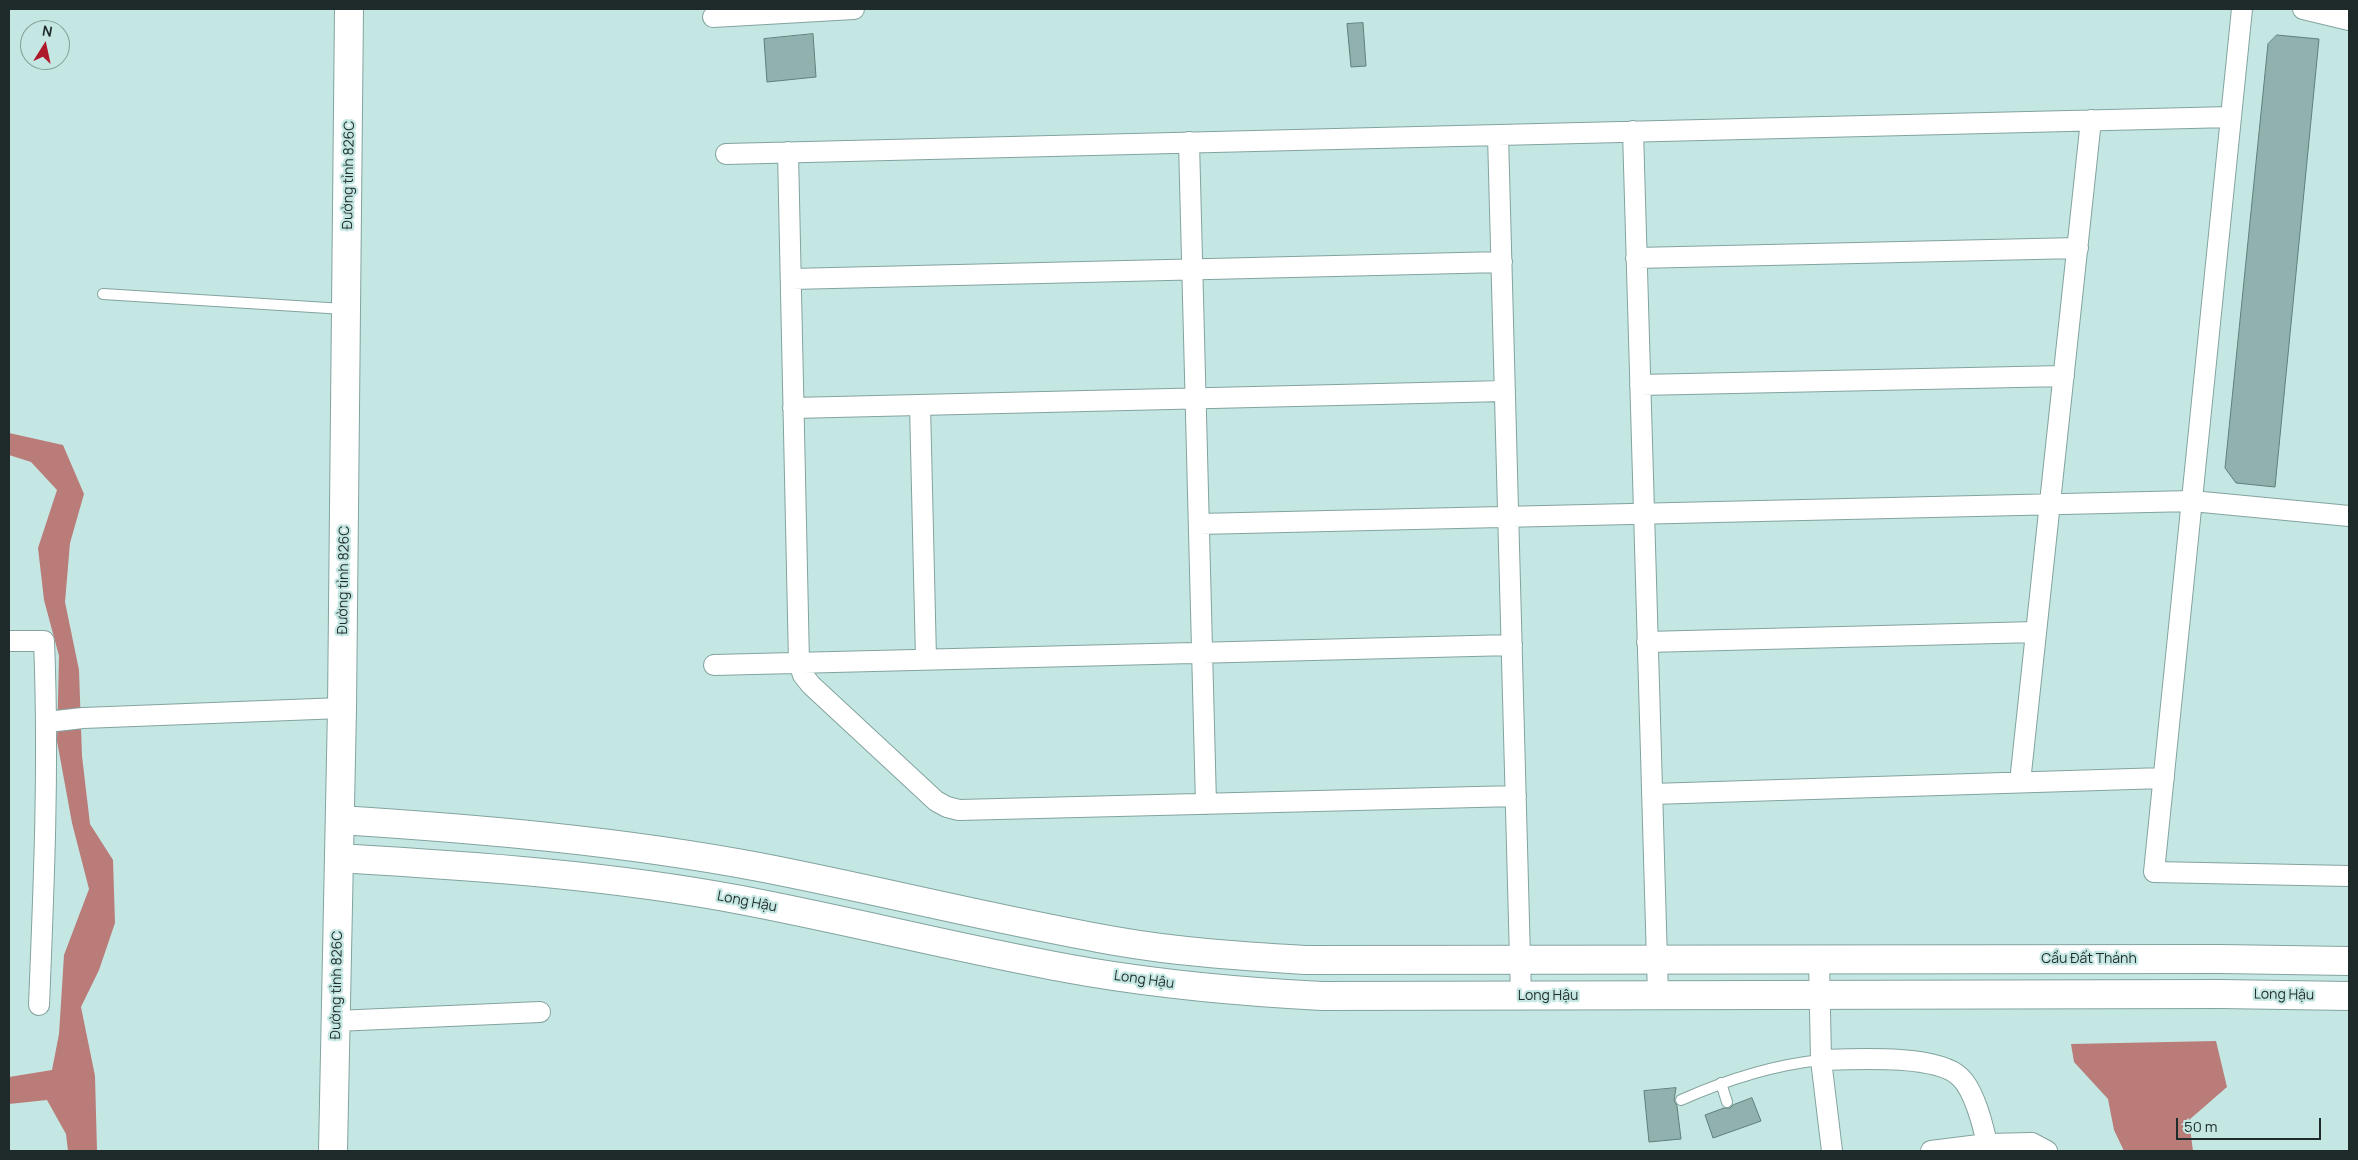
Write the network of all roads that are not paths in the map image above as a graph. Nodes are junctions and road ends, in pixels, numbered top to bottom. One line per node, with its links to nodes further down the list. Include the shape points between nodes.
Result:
1 (349, 9): 21 (main road, Đường tỉnh 826C)
2 (854, 9): 5 (street)
3 (2242, 9): 8 (street)
4 (2303, 9): 7 (street)
5 (799, 10): 6 (street)
6 (713, 18)
7 (2349, 20)
8 (2231, 117): 9 (street); 28 (street)
9 (2092, 120): 10 (street); 15 (street)
10 (1633, 131): 11 (street); 16 (street)
11 (1498, 135): 12 (street); 17 (street)
12 (1189, 142): 13 (street); 18 (street)
13 (788, 152): 14 (street); 19 (street)
14 (726, 154)
15 (2078, 248): 16 (street); 22 (street)
16 (1636, 258): 23 (street)
17 (1502, 262): 18 (street); 24 (street)
18 (1192, 270): 19 (street); 25 (street)
19 (791, 279): 27 (street)
20 (103, 294): 21 (lane)
21 (347, 309): 42 (main road, Đường tỉnh 826C)
22 (2064, 376): 23 (street); 29 (street)
23 (1640, 385): 30 (street)
24 (1505, 390): 25 (street); 32 (street)
25 (1195, 398): 26 (street); 33 (street)
26 (920, 405): 27 (street); 39 (street)
27 (793, 408): 40 (street)
28 (2192, 501): 29 (street); 31 (street); 44 (street)
29 (2050, 504): 30 (street); 34 (street)
30 (1644, 514): 32 (street); 36 (street)
31 (2349, 516)
32 (1508, 517): 33 (street); 37 (street)
33 (1199, 524): 38 (street)
34 (2036, 632): 36 (street); 45 (street)
35 (9, 641): 43 (street, via 44,641)
36 (1647, 642): 46 (street)
37 (1512, 645): 38 (street); 47 (street)
38 (1202, 653): 39 (street); 48 (street)
39 (926, 660): 40 (street)
40 (799, 663): 41 (street); 48 (street, via 811,685 936,801 947,807 959,810)
41 (714, 665)
42 (342, 708): 43 (street); 49 (main road, Đường tỉnh 826C)
43 (52, 721): 60 (street)
44 (2164, 778): 45 (street); 51 (street, via 2154,872)
45 (2020, 782): 46 (street)
46 (1652, 794): 53 (street)
47 (1516, 796): 48 (street); 52 (street)
48 (1206, 804)
49 (340, 820): 50 (main road, Đường tỉnh 826C); 52 (main road, via 651,849 760,867 1107,939 1178,949 1305,960)
50 (339, 858): 56 (main road, Long Hậu, via 505,869 675,889 1086,972 1145,981 1322,996); 62 (main road, Đường tỉnh 826C)
51 (2349, 876)
52 (1520, 960): 53 (main road); 56 (street)
53 (1656, 960): 54 (main road); 57 (street)
54 (1819, 960): 55 (main road, Cầu Đất Thánh); 58 (street)
55 (2349, 960)
56 (1521, 996): 57 (main road, Long Hậu)
57 (1658, 996): 58 (main road, Long Hậu)
58 (1820, 996): 59 (main road, Long Hậu); 63 (street)
59 (2349, 996)
60 (38, 1006)
61 (540, 1012): 62 (street)
62 (336, 1022): 68 (main road, Đường tỉnh 826C)
63 (1821, 1060): 64 (lane, via 1789,1063); 67 (street, via 1876,1059 1936,1064 1960,1076 1976,1104); 69 (street)
64 (1721, 1083): 65 (lane); 66 (lane)
65 (1681, 1100)
66 (1727, 1102)
67 (1987, 1144): 70 (street); 71 (street, via 2032,1143)
68 (333, 1151)
69 (1832, 1151)
70 (1931, 1151)
71 (2048, 1151)

